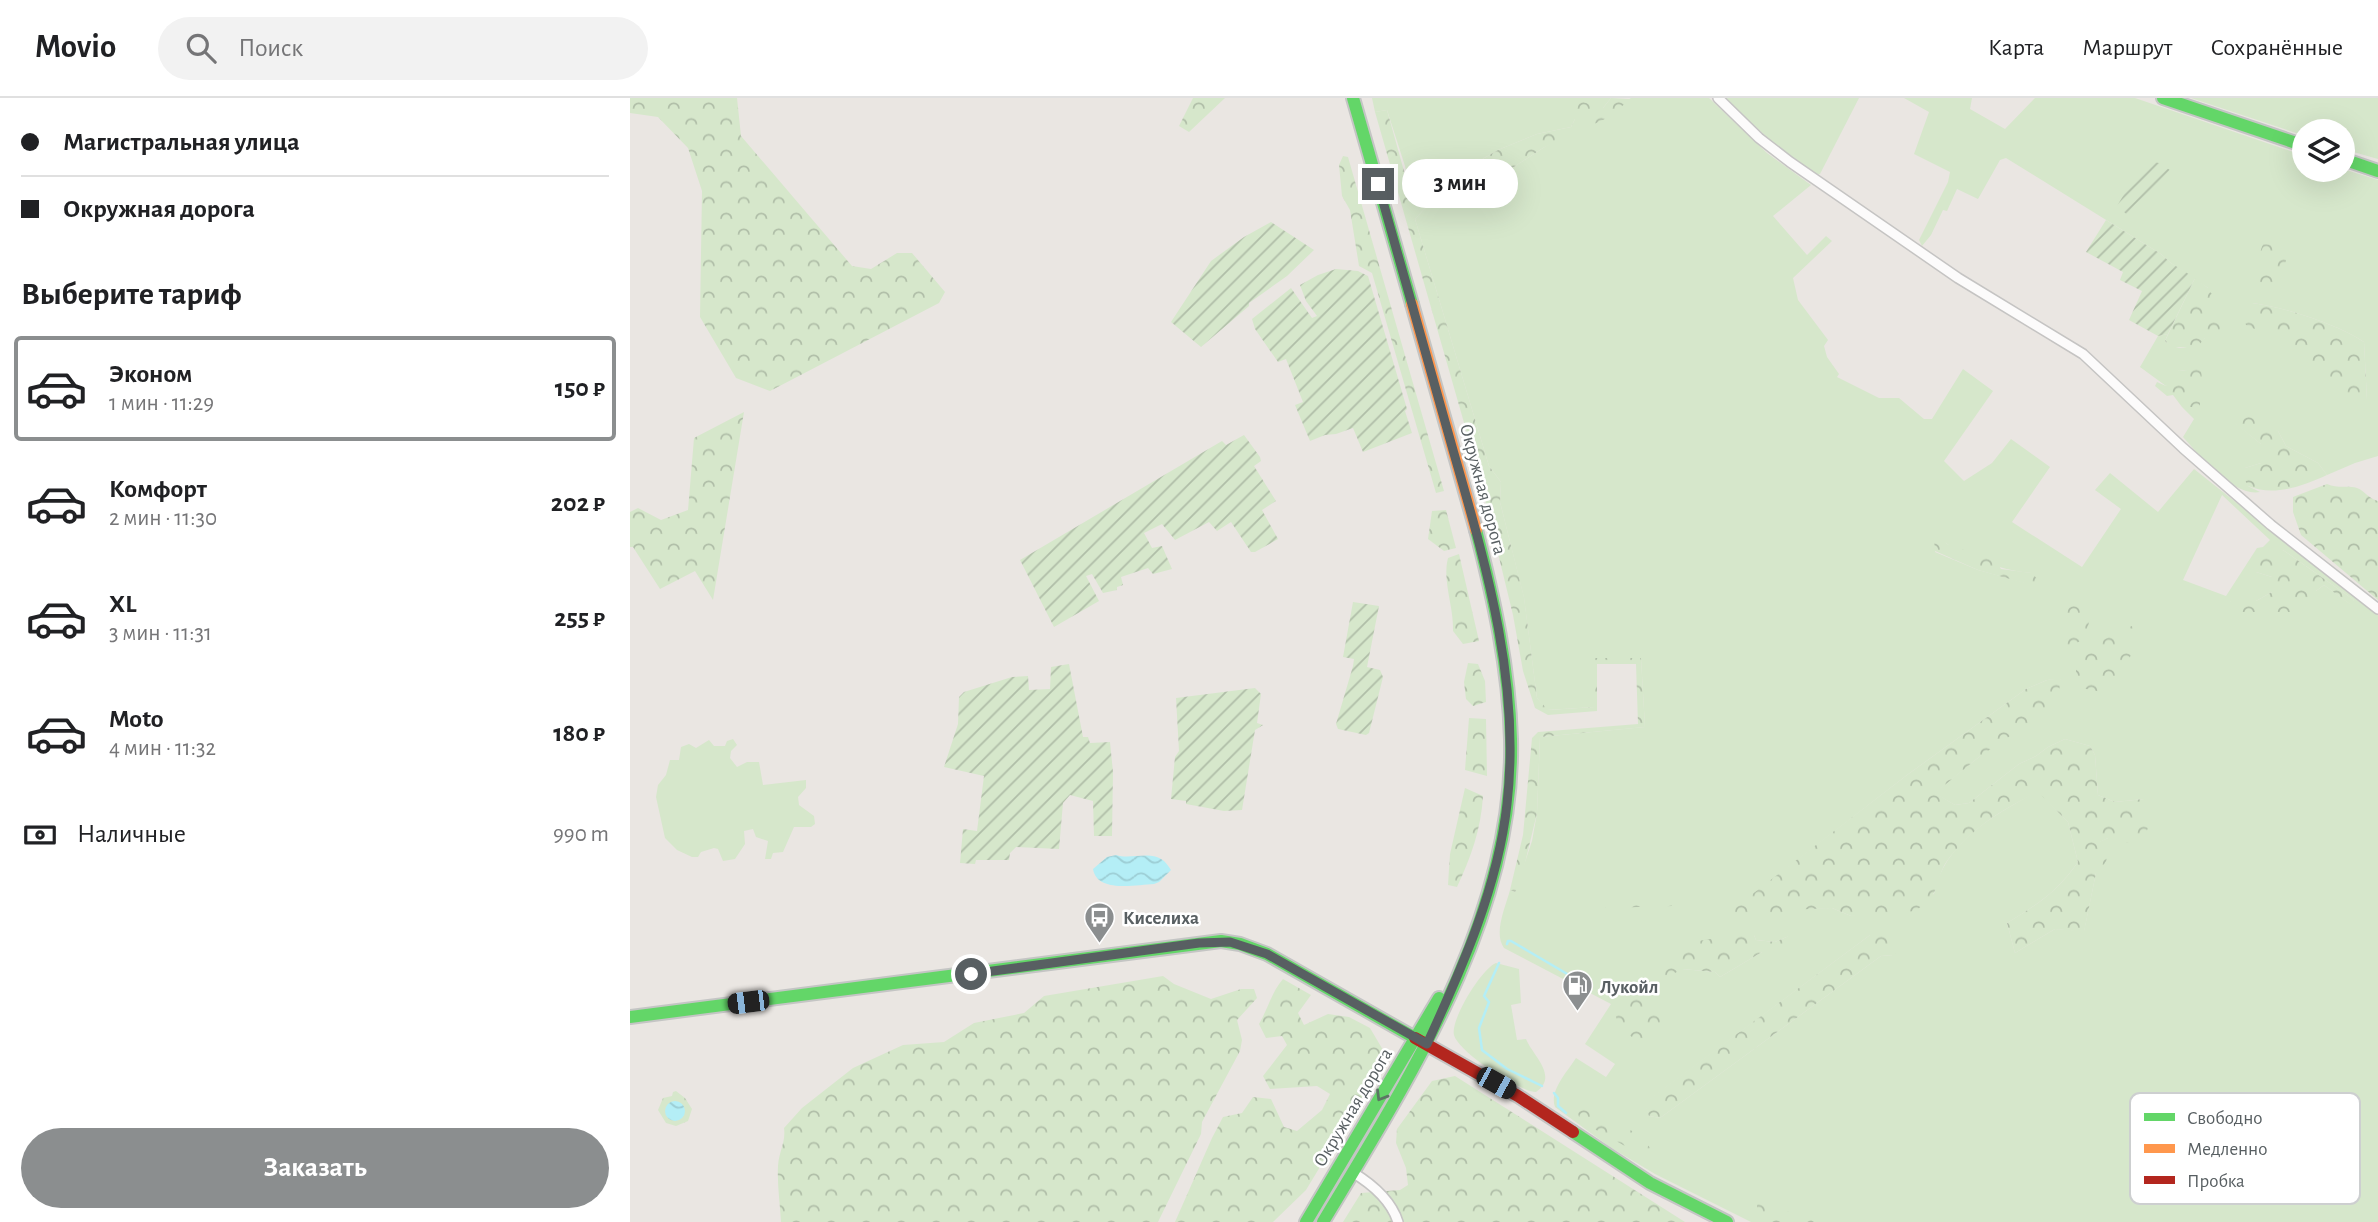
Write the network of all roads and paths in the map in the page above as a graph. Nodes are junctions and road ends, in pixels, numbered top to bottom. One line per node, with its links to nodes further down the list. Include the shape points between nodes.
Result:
1 (1353, 98): 7 (main road, Окружная дорога, via 1484,562 1503,648 1510,718 1507,804 1497,860 1471,938)
2 (1717, 98): 5 (street, via 1790,162 1958,278 2083,354 2271,525)
3 (2163, 98): 4 (main road)
4 (2292, 142)
5 (2378, 609)
6 (630, 1017): 7 (main road, via 1221,942 1267,954)
7 (1421, 1041): 8 (main road, Окружная дорога); 9 (main road, Окружная дорога, one-way to 9); 12 (main road, via 1518,1096 1650,1183)
8 (1352, 1172): 10 (main road, Окружная дорога); 11 (street, via 1370,1183 1395,1211)
9 (1306, 1222)
10 (1324, 1222)
11 (1398, 1222)
12 (1727, 1222)

